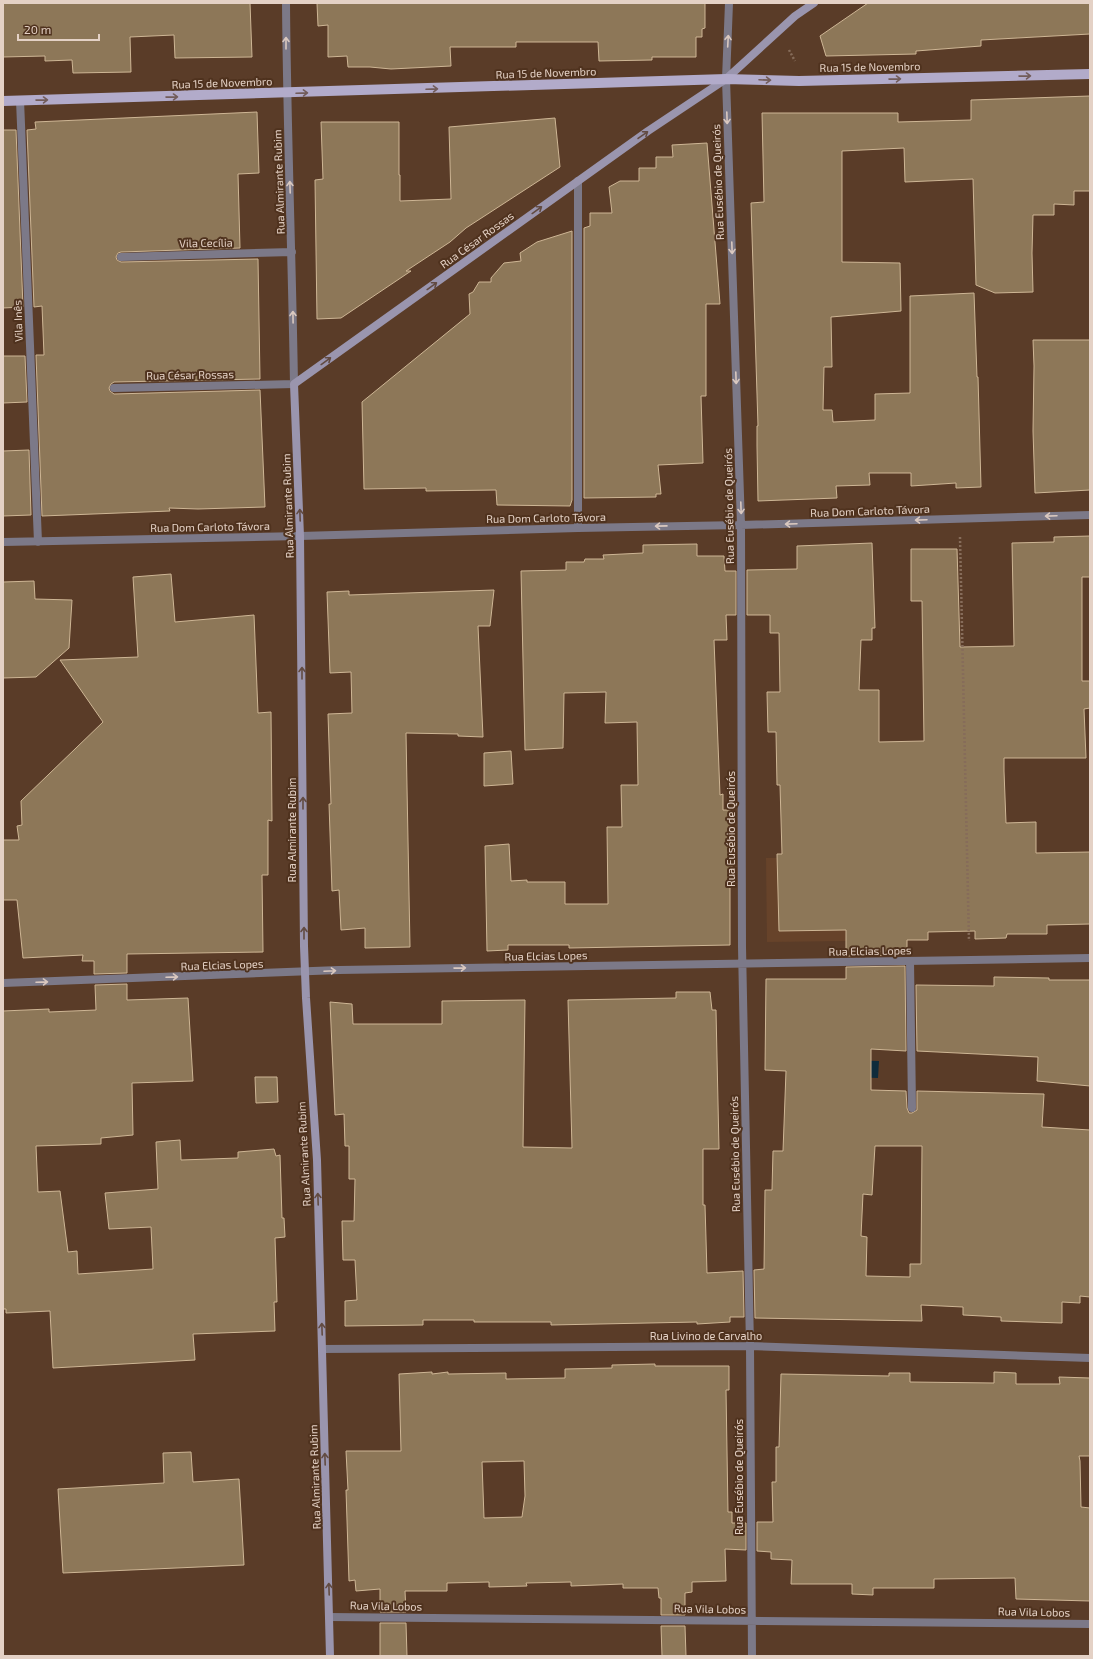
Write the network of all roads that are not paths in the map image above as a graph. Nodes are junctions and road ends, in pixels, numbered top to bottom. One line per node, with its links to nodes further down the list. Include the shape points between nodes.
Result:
1 (286, 3): 6 (street, Rua Almirante Rubim, one-way to 1)
2 (729, 3): 5 (street, Rua Eusébio de Queirós, one-way to 2)
3 (814, 3): 5 (main road, Rua César Rossas, via 795,16)
4 (1090, 74): 5 (main road, Rua 15 de Novembro, one-way to 4, via 799,81)
5 (726, 79): 6 (main road, Rua 15 de Novembro, one-way to 5); 9 (main road, Rua César Rossas, one-way to 5); 15 (street, Rua Eusébio de Queirós, one-way to 15)
6 (286, 93): 7 (main road, Rua 15 de Novembro, one-way to 6); 10 (street, Rua Almirante Rubim, one-way to 6)
7 (20, 100): 8 (main road, Rua 15 de Novembro); 19 (street, Vila Inês)
8 (3, 101)
9 (578, 181): 12 (main road, Rua César Rossas, one-way to 9); 16 (street)
10 (292, 252): 11 (street, Vila Cecília); 12 (street, Rua Almirante Rubim, one-way to 10)
11 (121, 257)
12 (294, 384): 13 (street, Rua César Rossas); 17 (main road, Rua Almirante Rubim, one-way to 12)
13 (114, 388)
14 (1090, 515): 15 (street, Rua Dom Carloto Távora, one-way to 15)
15 (742, 525): 16 (street, Rua Dom Carloto Távora, one-way to 16); 22 (street, Rua Eusébio de Queirós)
16 (578, 528): 17 (street, Rua Dom Carloto Távora)
17 (300, 536): 19 (street, Rua Dom Carloto Távora); 23 (main road, Rua Almirante Rubim, one-way to 17)
18 (3, 542): 19 (street, Rua Dom Carloto Távora)
19 (38, 542)
20 (1090, 958): 21 (street, Rua Elcias Lopes)
21 (910, 961): 22 (street, Rua Elcias Lopes); 25 (street)
22 (743, 963): 23 (street, Rua Elcias Lopes, one-way to 22); 26 (street, Rua Eusébio de Queirós)
23 (305, 972): 24 (street, Rua Elcias Lopes, one-way to 23); 27 (main road, Rua Almirante Rubim, one-way to 23, via 317,1160)
24 (3, 983)
25 (912, 1108)
26 (750, 1346): 27 (street, Rua Livino de Carvalho); 28 (street, Rua Livino de Carvalho); 30 (street, Rua Eusébio de Queirós)
27 (322, 1349): 29 (main road, Rua Almirante Rubim, one-way to 27)
28 (1090, 1358)
29 (329, 1617): 30 (street, Rua Vila Lobos); 32 (main road, Rua Almirante Rubim)
30 (751, 1621): 31 (street, Rua Vila Lobos); 33 (street, Rua Eusébio de Queirós)
31 (1090, 1624)
32 (330, 1656)
33 (752, 1656)

